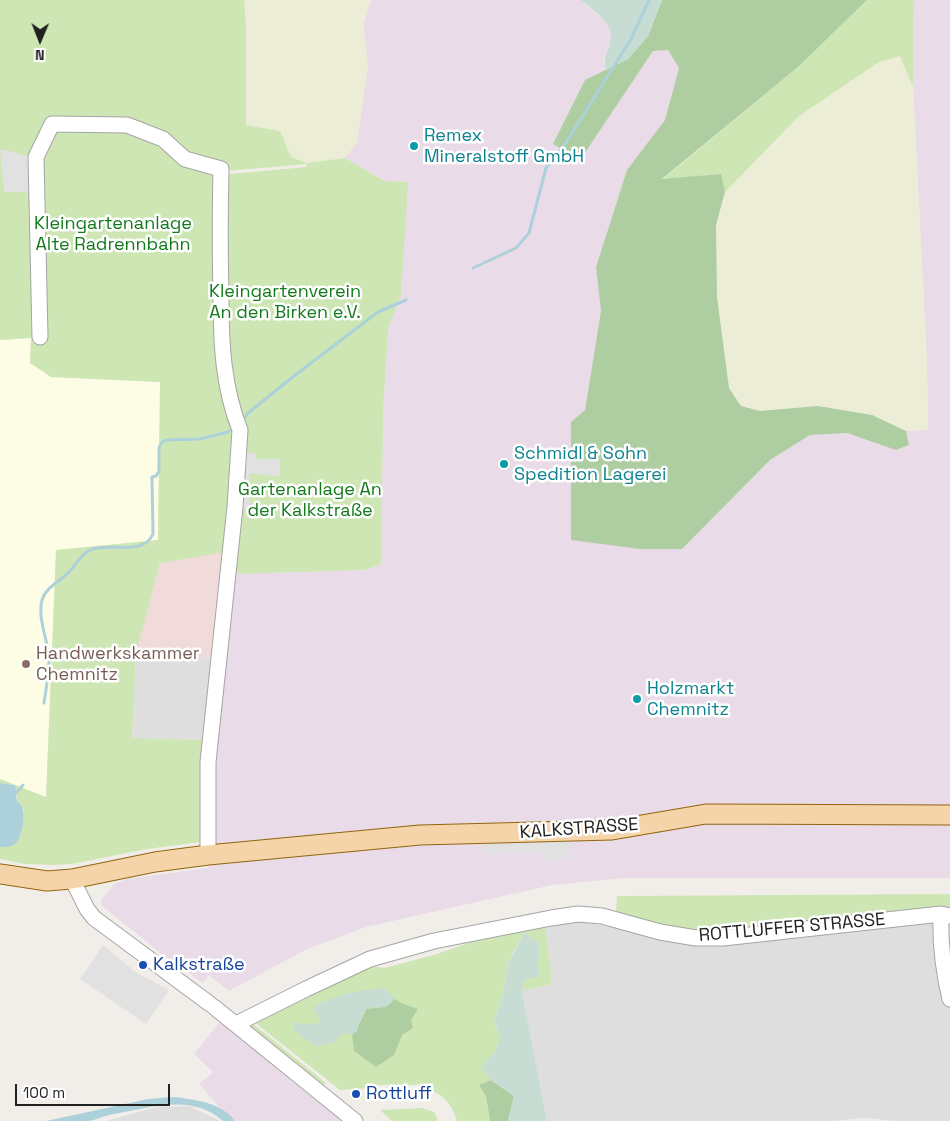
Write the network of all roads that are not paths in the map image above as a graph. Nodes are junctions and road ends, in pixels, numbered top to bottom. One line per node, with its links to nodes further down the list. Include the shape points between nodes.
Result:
1 (40, 337): 3 (street, via 36,157 52,124 127,125 163,139 185,159 221,169 221,330 224,371 238,424 235,507 208,762)
2 (950, 815): 3 (main road, KALKSTRASSE, via 706,814 612,830 420,835)
3 (208, 855): 5 (main road, KALKSTRASSE)
4 (0, 874): 5 (main road, KALKSTRASSE, via 47,881)
5 (72, 879): 8 (street, via 86,910 94,918)
6 (946, 915): 7 (street, via 940,940); 8 (street, ROTTLUFFER STRASSE, via 723,938 696,938 660,932 602,916 578,914 551,918 434,941 370,959)
7 (950, 999)
8 (236, 1024): 9 (street)
9 (355, 1121)

